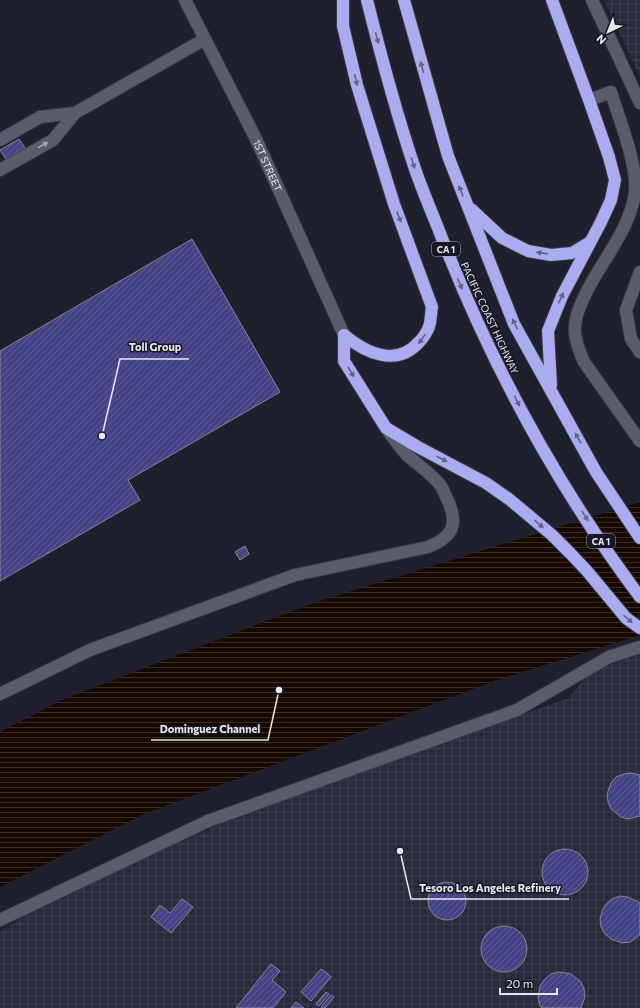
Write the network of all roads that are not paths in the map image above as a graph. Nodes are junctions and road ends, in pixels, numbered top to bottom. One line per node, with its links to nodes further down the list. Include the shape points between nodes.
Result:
1 (185, 0): 7 (street, 1ST STREET)
2 (344, 0): 16 (highway, one-way to 16, via 343,26 357,85 394,204 432,307 430,324 422,339 401,354 390,356 371,352 356,345)
3 (367, 0): 22 (highway, PACIFIC COAST HIGHWAY / CA 1, one-way to 22, via 414,167 484,338 563,483)
4 (404, 0): 13 (highway, PACIFIC COAST HIGHWAY, one-way to 4, via 448,156)
5 (552, 0): 8 (highway)
6 (592, 0): 9 (street)
7 (205, 39): 10 (street); 16 (street, 1ST STREET, via 256,139)
8 (589, 100): 14 (highway, via 609,157 614,180 611,200); 20 (street, via 611,92 630,154 635,191 632,210 624,227 589,286 576,316 575,333 584,362)
9 (640, 103)
10 (75, 113): 11 (street, via 40,117); 12 (street, one-way to 10, via 52,140)
11 (0, 140)
12 (0, 170)
13 (467, 206): 14 (highway, one-way to 13, via 572,253 551,255 528,251 502,238); 18 (highway, PACIFIC COAST HIGHWAY, one-way to 13, via 514,324)
14 (591, 241): 18 (highway, one-way to 14, via 548,331 562,296)
15 (640, 272): 17 (street, via 626,310 631,339)
16 (344, 335): 19 (highway, one-way to 19, via 344,361)
17 (640, 352)
18 (552, 390): 21 (highway, PACIFIC COAST HIGHWAY, one-way to 18, via 596,472)
19 (386, 428): 23 (highway, one-way to 23, via 486,483 509,499 561,544 626,618); 25 (street, via 406,454 443,490 453,513 454,523 449,534 441,541 428,547 295,575 90,650)
20 (640, 442)
21 (640, 538)
22 (640, 597)
23 (640, 628)
24 (640, 647): 26 (street, via 609,657 517,710 208,821)
25 (0, 694)
26 (0, 920)

